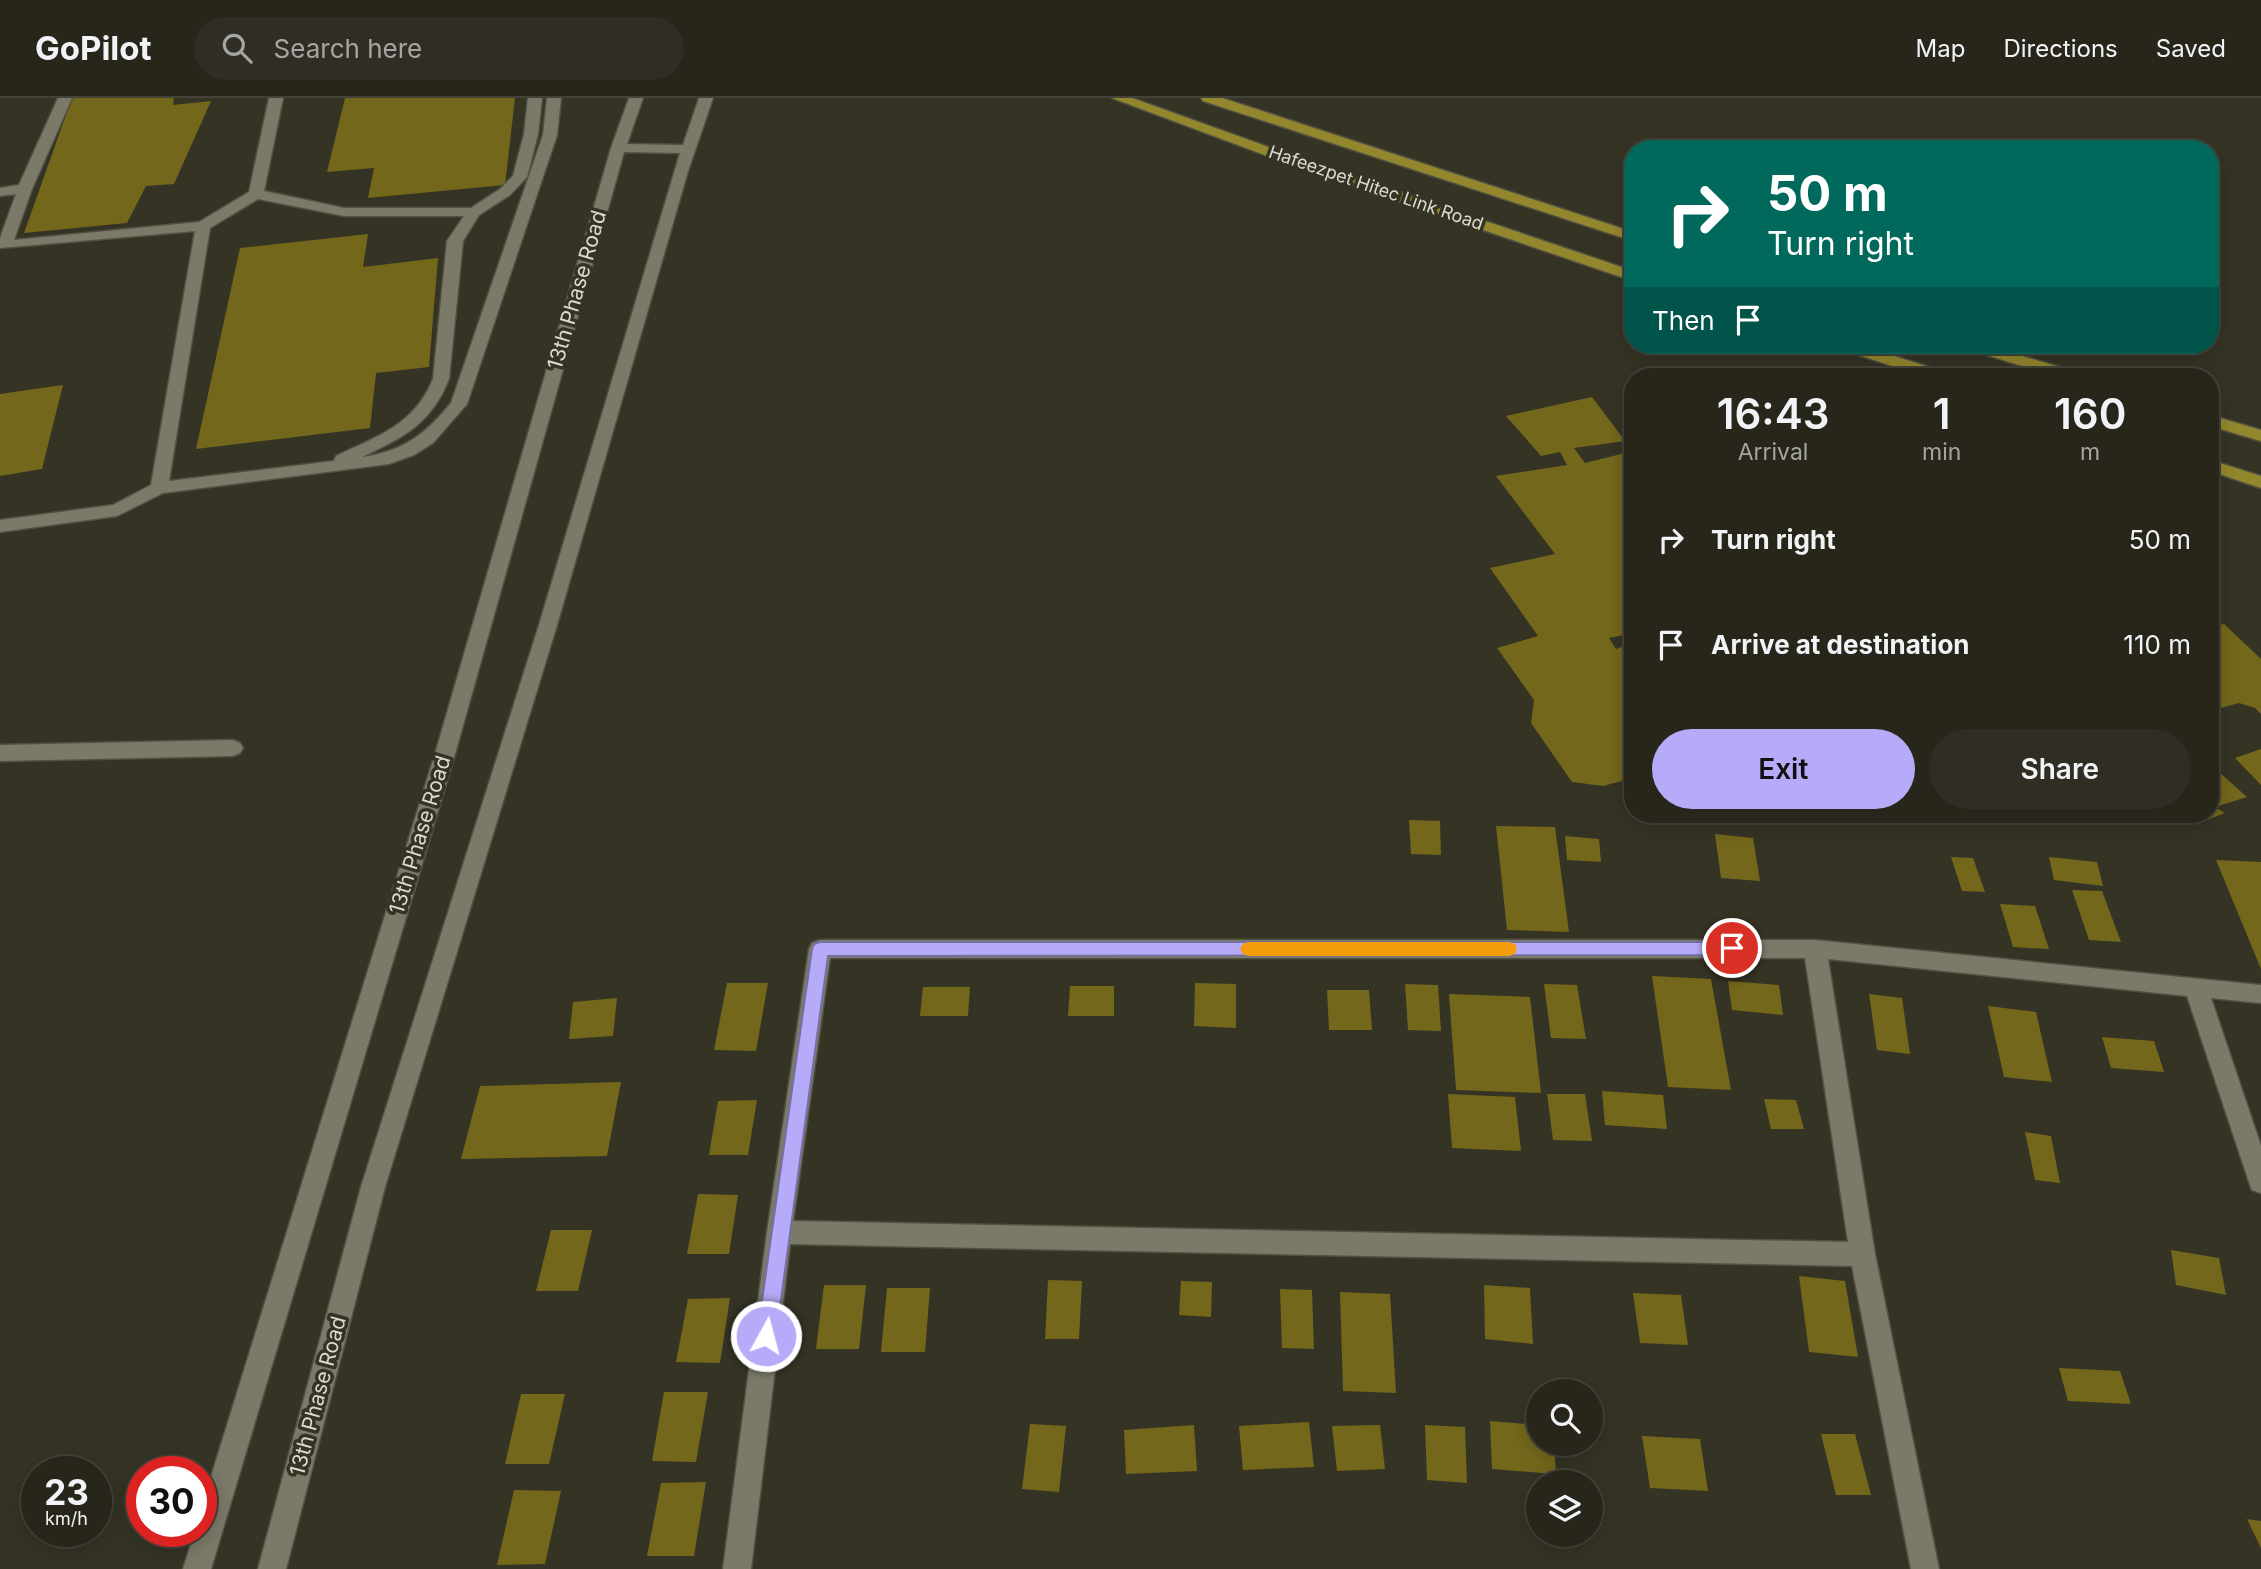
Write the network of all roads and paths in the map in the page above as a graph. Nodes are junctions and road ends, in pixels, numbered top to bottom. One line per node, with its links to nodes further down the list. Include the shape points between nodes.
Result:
1 (65, 98): 11 (street)
2 (276, 98): 13 (street)
3 (535, 98): 14 (street, via 520,177)
4 (554, 98): 25 (street, via 550,135 460,404 438,432 411,451 383,460)
5 (636, 98): 9 (street, 13th Phase Road)
6 (706, 98): 10 (street, 13th Phase Road)
7 (1119, 98): 18 (main road, Hafeezpet Hitec Link Road)
8 (1208, 98): 16 (main road, Hafeezpet Hitec Link Road)
9 (618, 148): 10 (street); 38 (street, 13th Phase Road, via 445,754)
10 (688, 149): 39 (street, 13th Phase Road, via 544,638 373,1187)
11 (25, 188): 12 (street); 17 (street)
12 (0, 192)
13 (256, 194): 14 (street, via 344,212); 15 (street)
14 (474, 212): 25 (street, via 455,241 441,379 435,398 420,418 401,431)
15 (203, 226): 17 (street); 28 (street)
16 (1624, 234)
17 (3, 249)
18 (1624, 273)
19 (1871, 354): 21 (main road)
20 (1999, 354): 22 (main road)
21 (1914, 368)
22 (2044, 368)
23 (2219, 423): 24 (main road)
24 (2261, 436)
25 (329, 466): 28 (street)
26 (2219, 468): 27 (main road)
27 (2261, 482)
28 (159, 488): 29 (street, via 117,510)
29 (0, 526)
30 (233, 748): 31 (street)
31 (0, 753)
32 (1815, 948): 33 (street); 36 (street, via 820,949); 37 (street)
33 (2196, 988): 34 (street); 35 (street)
34 (2261, 993)
35 (2261, 1182)
36 (779, 1232): 37 (street); 40 (street)
37 (1862, 1254): 41 (street)
38 (197, 1569)
39 (272, 1569)
40 (737, 1569)
41 (1925, 1569)

